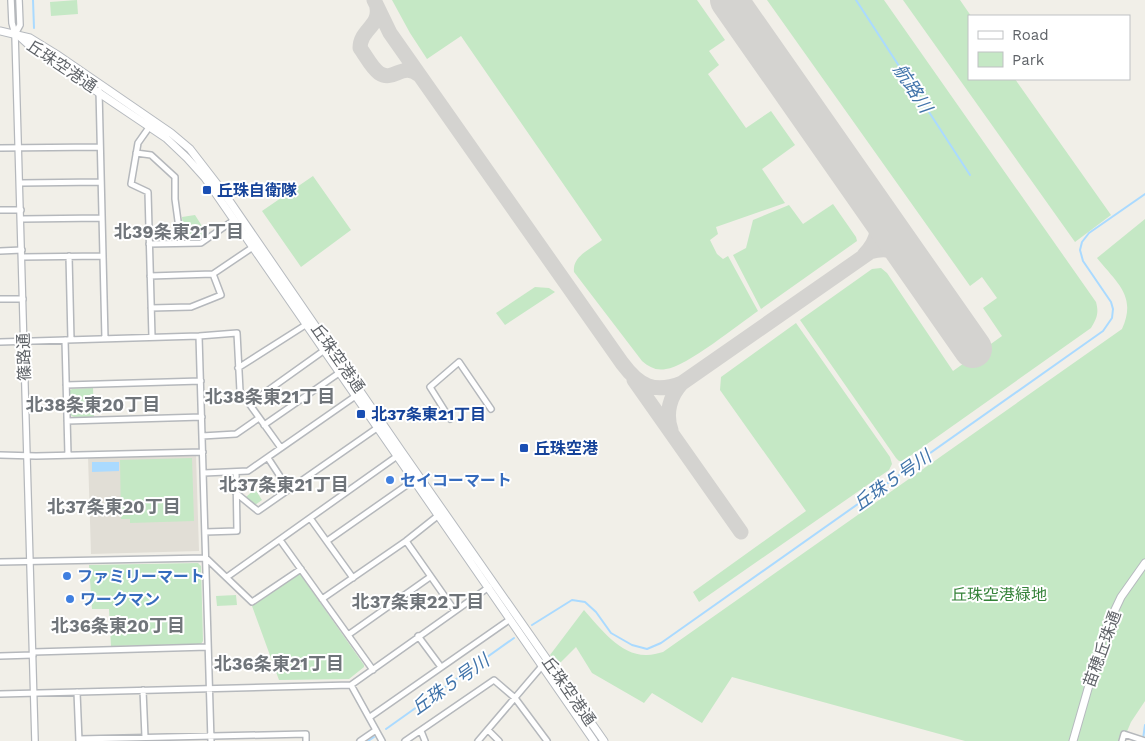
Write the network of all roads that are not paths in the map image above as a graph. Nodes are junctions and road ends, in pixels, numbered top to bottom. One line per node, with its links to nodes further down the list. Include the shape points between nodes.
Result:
1 (11, 0): 4 (street, 篠路通)
2 (19, 0): 4 (street, 篠路通, via 20,25)
3 (0, 31): 4 (main road, 丘珠空港通)
4 (15, 34): 5 (main road, 丘珠空港通, via 35,41); 9 (street, 篠路通)
5 (100, 89): 6 (main road, 丘珠空港通); 7 (street); 31 (main road, 丘珠空港通, via 171,133 195,155 224,193)
6 (150, 126): 10 (street, via 138,143); 17 (main road, 丘珠空港通, via 205,178)
7 (100, 147): 9 (street); 11 (street)
8 (0, 148): 9 (street)
9 (18, 148): 12 (street, 篠路通)
10 (136, 153): 18 (street, via 131,184 148,192); 19 (street, via 151,155 175,177)
11 (100, 182): 12 (street); 15 (street)
12 (21, 183): 14 (street, 篠路通)
13 (0, 210): 14 (street)
14 (22, 210): 16 (street, 篠路通)
15 (102, 218): 16 (street); 24 (street)
16 (22, 219): 22 (street, 篠路通)
17 (234, 220): 19 (street, via 201,243); 20 (main road, 丘珠空港通)
18 (149, 244): 19 (street); 27 (street)
19 (181, 244)
20 (253, 247): 26 (street); 31 (main road, 丘珠空港通)
21 (0, 250): 22 (street)
22 (22, 250): 25 (street, 篠路通)
23 (69, 256): 24 (street); 25 (street); 36 (street)
24 (102, 256): 34 (street)
25 (22, 257): 28 (street, 篠路通)
26 (214, 274): 27 (street); 30 (street, via 221,295 191,306)
27 (150, 276): 30 (street)
28 (22, 298): 29 (street); 38 (street, 篠路通)
29 (0, 299)
30 (151, 308): 33 (street)
31 (309, 322): 39 (main road, 丘珠空港通); 40 (street)
32 (199, 336): 33 (street); 40 (street, via 237,333); 42 (street)
33 (152, 337): 34 (street)
34 (105, 338): 36 (street)
35 (65, 340): 36 (street); 38 (street); 43 (street)
36 (71, 340)
37 (0, 342): 38 (street)
38 (24, 342): 59 (street, 篠路通)
39 (327, 348): 41 (main road, 丘珠空港通); 44 (main road, 丘珠空港通); 45 (street)
40 (238, 368): 45 (street, via 240,391)
41 (339, 373): 44 (main road, 丘珠空港通); 51 (street)
42 (201, 381): 43 (street); 47 (street)
43 (66, 386): 50 (street)
44 (358, 394): 52 (main road, 丘珠空港通); 54 (street); 56 (main road, 丘珠空港通)
45 (249, 404): 48 (street)
46 (491, 409): 49 (street, via 459,362 430,387)
47 (202, 417): 50 (street); 53 (street)
48 (259, 418): 51 (street); 53 (street, via 236,434)
49 (450, 419)
50 (67, 421): 58 (street)
51 (264, 424): 54 (street)
52 (377, 428): 56 (main road, 丘珠空港通); 64 (street)
53 (202, 436): 55 (street)
54 (281, 448): 60 (street)
55 (203, 452): 58 (street); 62 (street)
56 (400, 454): 63 (main road, 丘珠空港通); 66 (main road, 丘珠空港通); 67 (street)
57 (0, 455): 59 (street)
58 (68, 455): 59 (street)
59 (27, 456): 74 (street, 篠路通)
60 (268, 458): 61 (street, via 248,471); 64 (street)
61 (236, 472): 62 (street); 65 (street)
62 (204, 473): 68 (street)
63 (414, 480): 66 (main road, 丘珠空港通); 70 (street)
64 (289, 490): 65 (street, via 258,511)
65 (236, 493): 68 (street, via 237,531)
66 (441, 514): 71 (street); 80 (main road, 丘珠空港通)
67 (310, 518): 69 (street); 70 (street)
68 (205, 532): 72 (street)
69 (280, 540): 76 (street); 77 (street)
70 (327, 541): 79 (street)
71 (406, 541): 78 (street); 79 (street)
72 (206, 558): 74 (street); 77 (street); 86 (street)
73 (0, 562): 74 (street)
74 (31, 562): 87 (street, 篠路通)
75 (1145, 563): 118 (main road, 苗穂丘珠通, via 1121,598 1104,633)
76 (301, 569): 77 (street, via 252,602); 81 (street)
77 (227, 577)
78 (430, 577): 82 (street); 84 (street)
79 (353, 578): 81 (street)
80 (491, 585): 82 (street); 83 (main road, 丘珠空港通); 117 (main road, 丘珠空港通)
81 (322, 599): 84 (street)
82 (455, 611): 85 (street)
83 (509, 620): 89 (main road, 丘珠空港通); 90 (street)
84 (348, 635): 91 (street)
85 (418, 636): 90 (street); 91 (street)
86 (208, 646): 87 (street); 93 (street)
87 (33, 653): 88 (street); 96 (street, 篠路通)
88 (0, 656)
89 (542, 666): 98 (street); 116 (main road, 丘珠空港通)
90 (441, 667): 99 (street)
91 (373, 670): 92 (street)
92 (351, 686): 93 (street); 99 (street)
93 (210, 689): 94 (street); 105 (street)
94 (143, 690): 95 (street); 103 (street)
95 (77, 692): 96 (street); 106 (street)
96 (34, 693): 97 (street); 107 (street, 篠路通)
97 (0, 694)
98 (515, 698): 101 (street); 102 (street, via 494,680); 115 (street)
99 (370, 717): 100 (street)
100 (376, 730): 109 (street); 110 (street)
101 (488, 730): 113 (street); 114 (street)
102 (421, 731): 111 (street); 112 (street)
103 (145, 737): 104 (street); 106 (street)
104 (181, 739): 105 (street)
105 (211, 739): 108 (street, via 306,734)
106 (79, 740)
107 (35, 741)
108 (306, 741)
109 (360, 741)
110 (382, 741)
111 (405, 741)
112 (425, 741)
113 (478, 741)
114 (500, 741)
115 (547, 741)
116 (594, 741)
117 (604, 741)
118 (1073, 741)
119 (1122, 741): 120 (street, via 1124,734)
120 (1145, 741)

